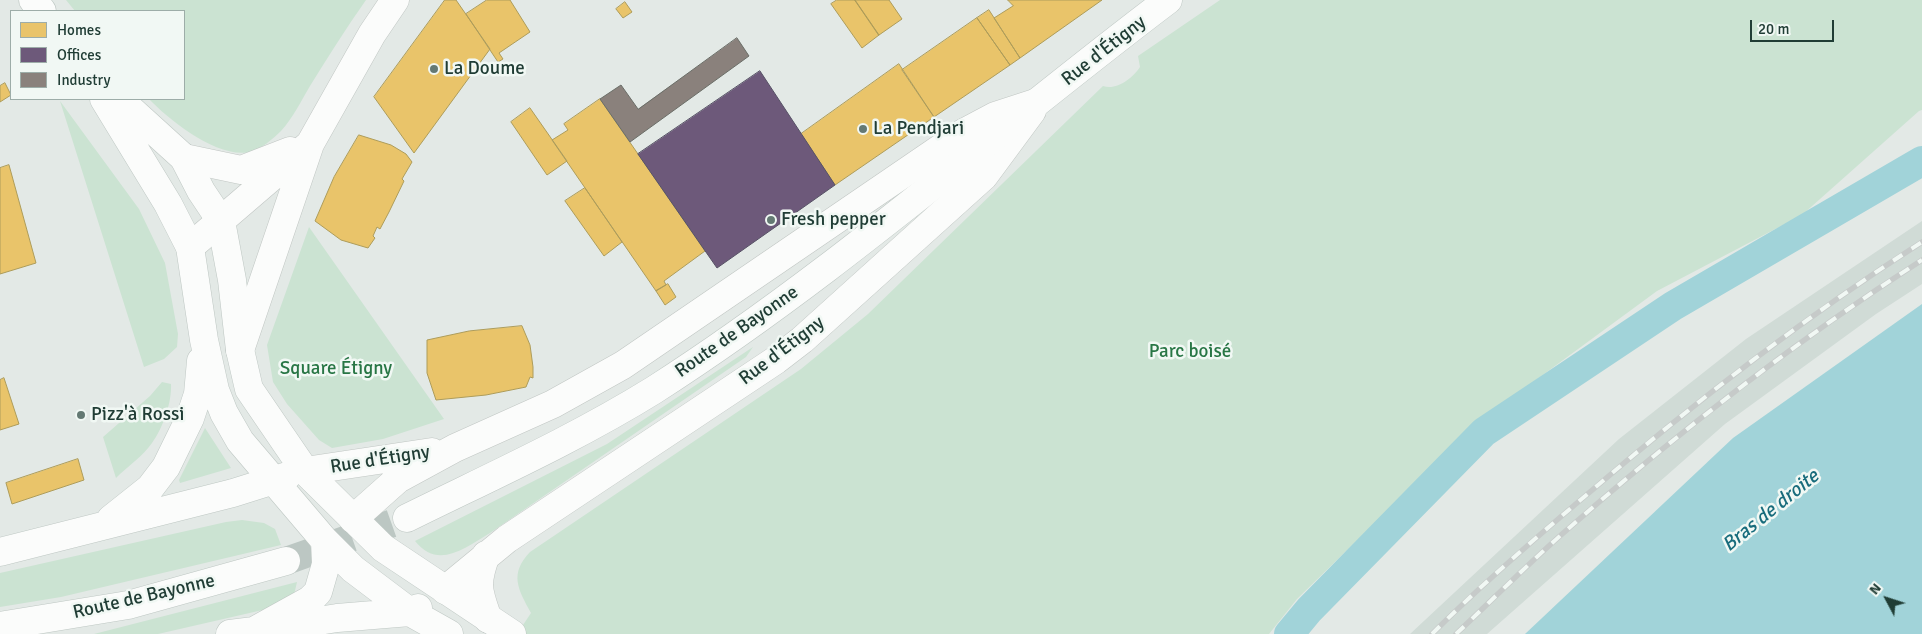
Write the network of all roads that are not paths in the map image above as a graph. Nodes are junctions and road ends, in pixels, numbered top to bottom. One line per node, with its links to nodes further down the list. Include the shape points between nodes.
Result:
1 (33, 0): 4 (street)
2 (395, 0): 8 (street, via 372,34)
3 (1168, 0): 7 (street, Rue d'Étigny)
4 (41, 10)
5 (105, 100): 11 (street)
6 (121, 100): 9 (street)
7 (1039, 102): 14 (street, Rue d'Étigny, via 995,116 963,133 600,379); 17 (street, Route de Bayonne, via 788,298 656,388 590,428); 22 (street, Rue d'Étigny, via 984,176 802,340)
8 (310, 144): 9 (street, via 241,170); 10 (street); 13 (street)
9 (184, 158): 10 (street, via 201,192)
10 (221, 221): 11 (street); 13 (street)
11 (190, 247): 12 (street)
12 (204, 340): 16 (street, via 215,390 224,412 240,441); 19 (street, via 198,394 166,467 150,488)
13 (240, 350): 15 (street, via 249,389)
14 (455, 448): 15 (street, Rue d'Étigny); 18 (street, Rue d'Étigny, via 398,479)
15 (305, 471): 16 (street, Rue d'Étigny); 18 (street)
16 (271, 480): 19 (street, via 233,494); 20 (street)
17 (407, 518)
18 (353, 519): 20 (street, Rue d'Étigny); 24 (street, via 384,548)
19 (104, 524): 21 (street)
20 (325, 541): 25 (street, via 353,569); 28 (street, via 326,564 318,592 310,600)
21 (0, 552)
22 (486, 556): 24 (street, Rue d'Étigny); 26 (street, via 478,588)
23 (286, 561): 27 (street, Route de Bayonne, via 128,605)
24 (445, 590): 25 (street, Rue d'Étigny); 26 (street)
25 (410, 612): 28 (street, via 337,618); 29 (street)
26 (488, 619): 30 (street)
27 (0, 626)
28 (242, 632)
29 (449, 634)
30 (512, 634)

